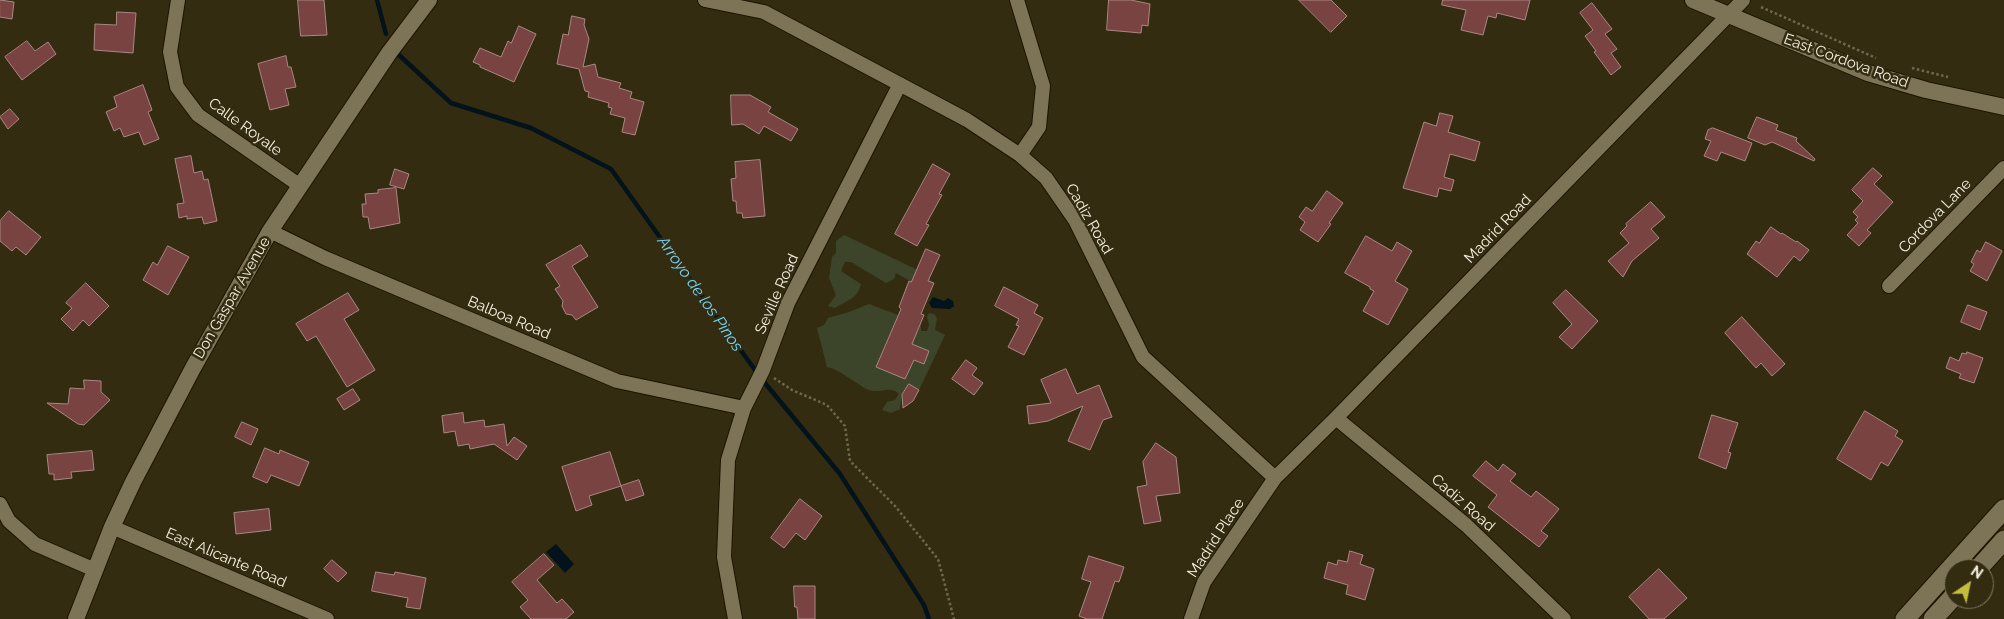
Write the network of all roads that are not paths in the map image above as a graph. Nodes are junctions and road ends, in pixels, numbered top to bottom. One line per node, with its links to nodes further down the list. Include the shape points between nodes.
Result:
1 (178, 0): 12 (street, Calle Royale, via 170,52 177,86 198,115)
2 (429, 0): 12 (street, Don Gaspar Avenue, via 388,53)
3 (705, 0): 8 (street, Cadiz Road, via 764,12)
4 (1017, 0): 10 (street, via 1043,86 1039,127)
5 (1693, 0): 7 (street, East Cordova Road)
6 (1743, 0): 7 (street, Madrid Road)
7 (1729, 15): 9 (street, East Cordova Road, via 1868,72 1926,90); 16 (street, Madrid Road)
8 (900, 84): 10 (street, Cadiz Road, via 967,120); 15 (street, Seville Road, via 788,303 763,370)
9 (2004, 107)
10 (1020, 155): 17 (street, Cadiz Road, via 1046,178 1075,220 1143,357)
11 (2004, 168): 14 (street, Cordova Lane)
12 (299, 185): 13 (street, Don Gaspar Avenue)
13 (270, 231): 15 (street, Balboa Road, via 325,258 617,381); 20 (street, Don Gaspar Avenue, via 192,368)
14 (1889, 286)
15 (744, 408): 27 (street, Seville Road, via 728,460 724,558)
16 (1336, 418): 17 (street, Madrid Road); 29 (street, Cadiz Road, via 1466,525)
17 (1275, 478): 28 (street, Madrid Place, via 1204,582)
18 (0, 504): 23 (street, via 9,521 35,544)
19 (2004, 509): 30 (main road)
20 (112, 527): 23 (street, Don Gaspar Avenue); 26 (street, East Alicante Road)
21 (2004, 540): 22 (main road)
22 (1987, 559)
23 (95, 570): 25 (street, Don Gaspar Avenue)
24 (1944, 607): 31 (main road)
25 (76, 619)
26 (327, 619)
27 (735, 619)
28 (1191, 619)
29 (1564, 619)
30 (1906, 619)
31 (1933, 619)

